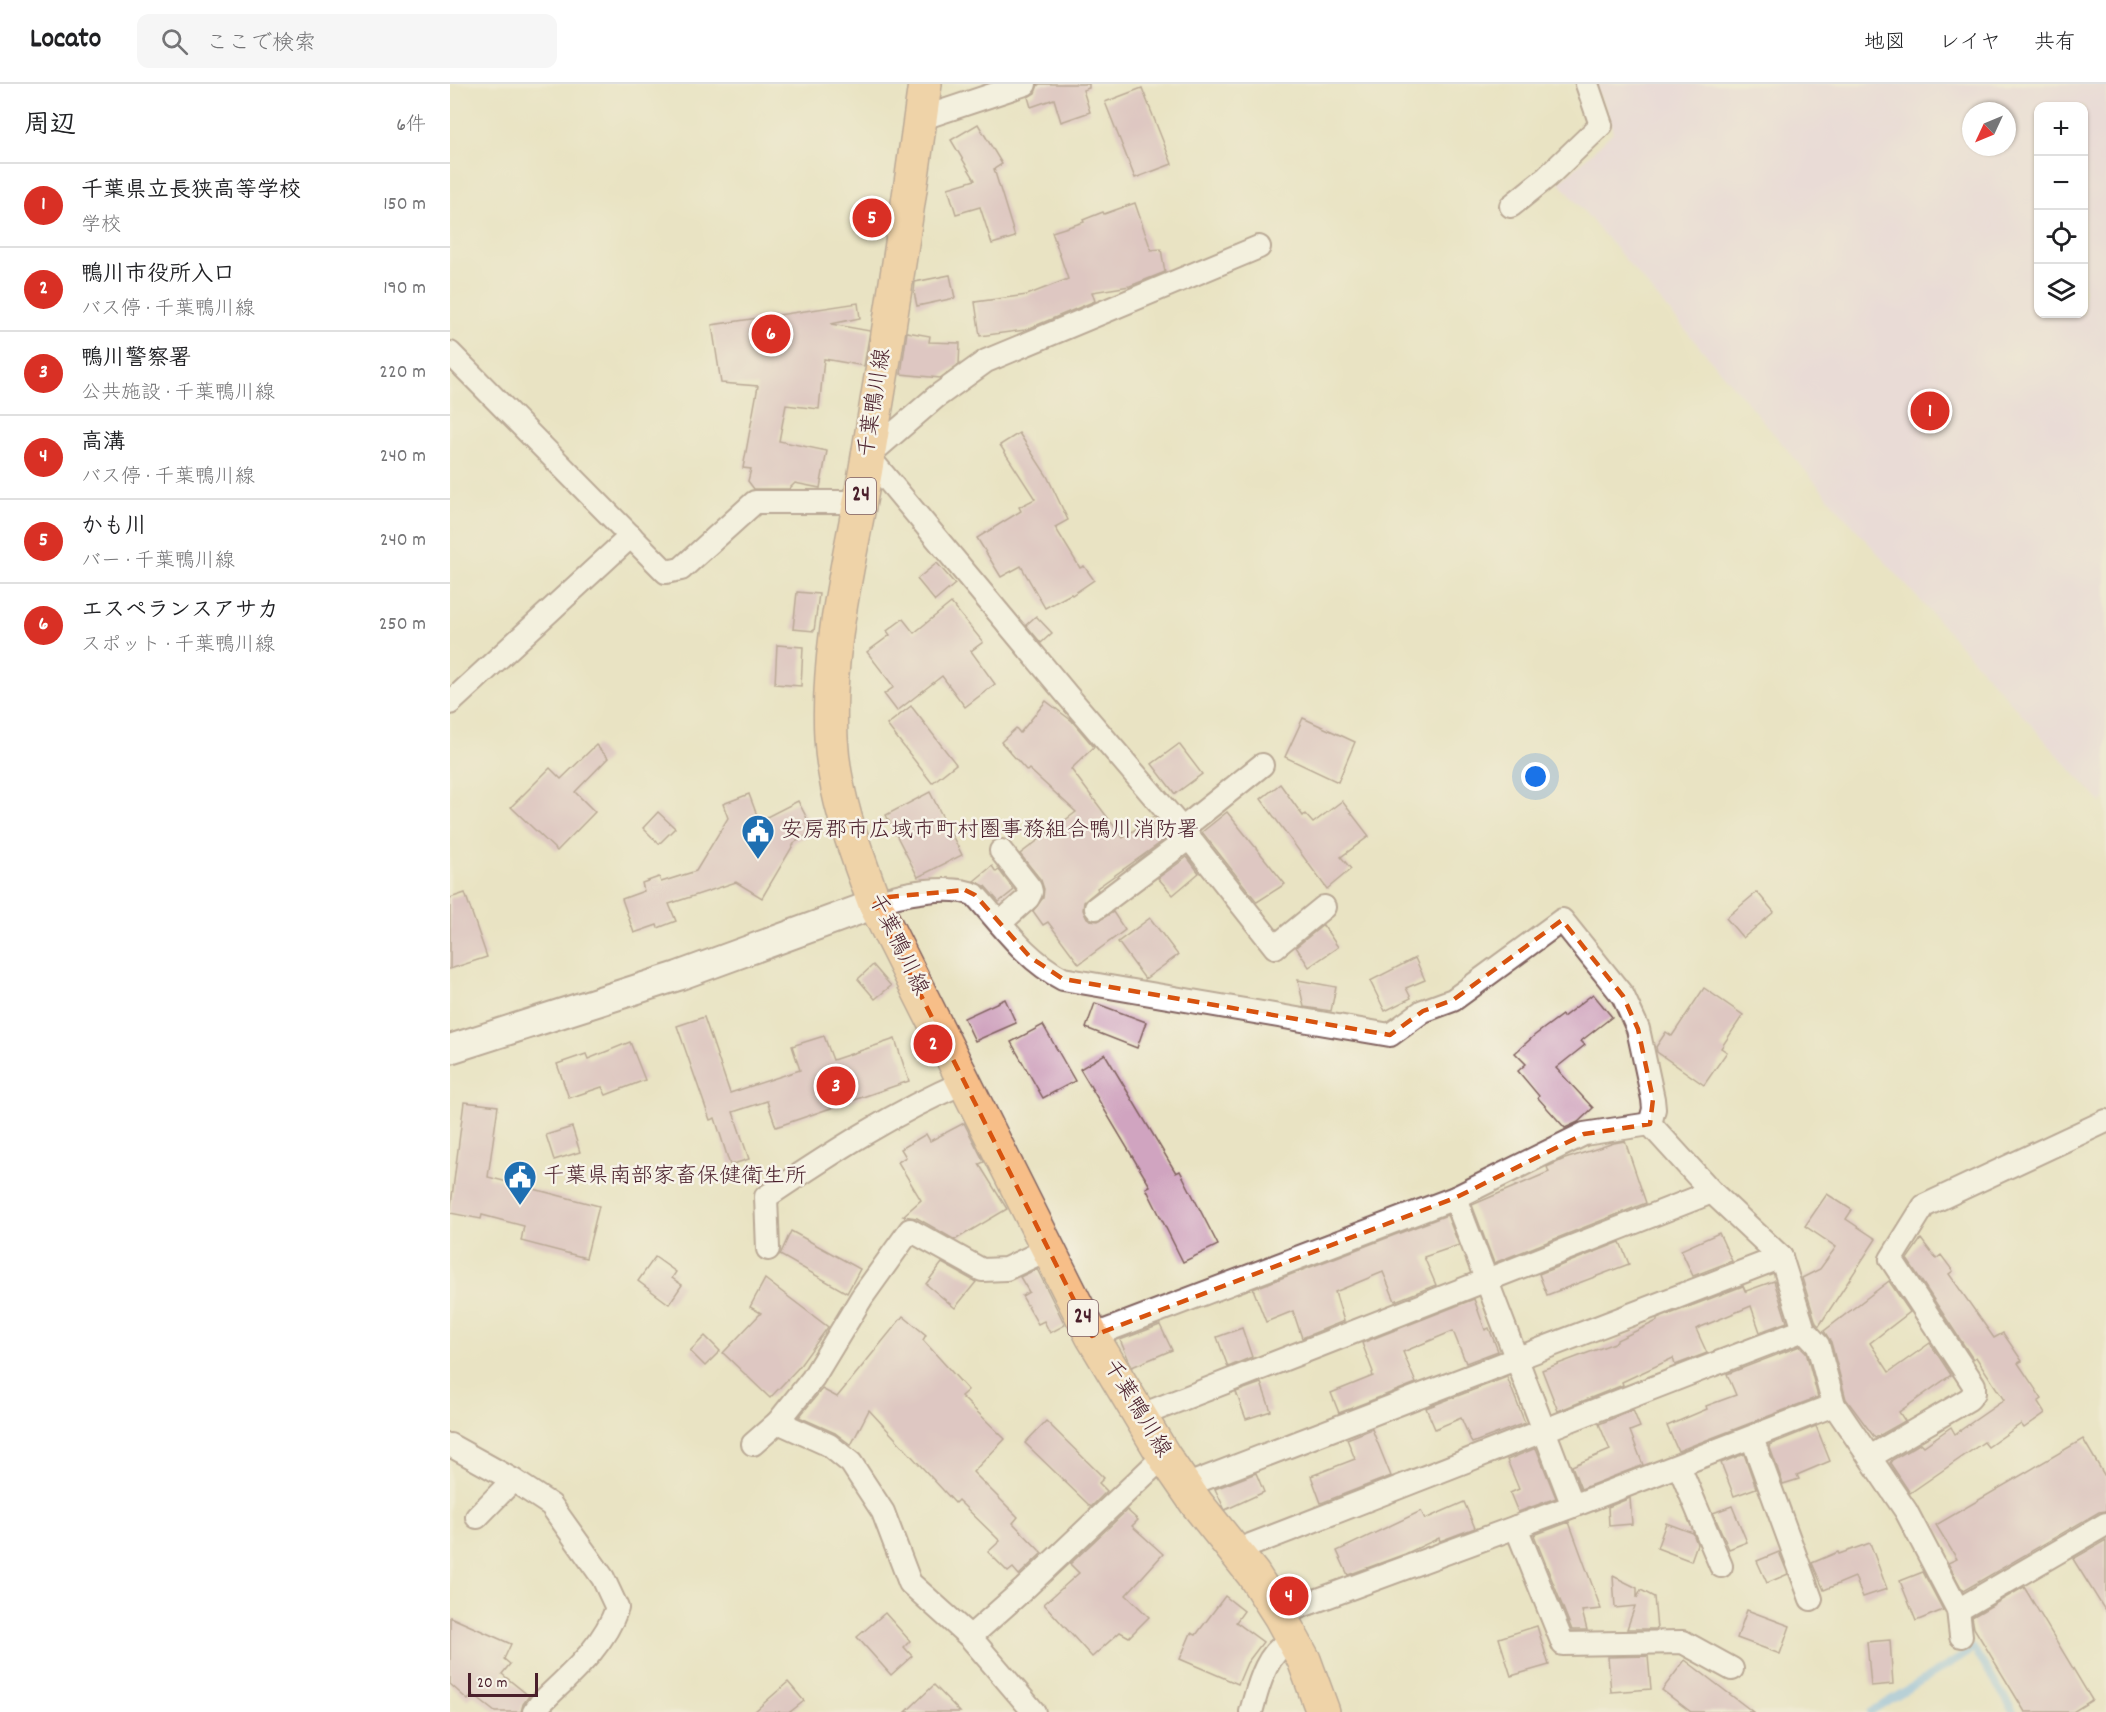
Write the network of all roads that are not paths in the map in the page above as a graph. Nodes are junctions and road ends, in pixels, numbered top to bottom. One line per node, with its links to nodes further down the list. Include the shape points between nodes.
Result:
1 (925, 84): 4 (main road, 千葉鴨川線 / 24)
2 (1025, 84): 4 (street)
3 (1587, 84): 5 (street, via 1601,125)
4 (920, 119): 8 (main road, 千葉鴨川線 / 24)
5 (1511, 206)
6 (1259, 247): 8 (street, via 986,361 936,397)
7 (450, 352): 10 (street)
8 (868, 456): 9 (main road, 千葉鴨川線 / 24); 13 (street)
9 (860, 502): 10 (street, via 755,502 681,569 666,572); 15 (main road, 千葉鴨川線 / 24, via 835,634 831,737 838,793)
10 (631, 536): 11 (street)
11 (450, 703)
12 (1262, 765): 13 (street)
13 (1186, 833): 16 (street, via 1275,947); 17 (street)
14 (1001, 851): 18 (street, via 1031,892)
15 (875, 904): 18 (street, via 889,897 964,890 975,895); 19 (street, via 678,976); 20 (main road, 千葉鴨川線 / 24)
16 (1324, 907)
17 (1096, 908)
18 (1000, 923): 22 (street, via 1030,957 1063,979 1390,1035 1423,1011 1453,1000 1562,920 1623,996 1638,1029 1653,1099)
19 (450, 1049)
20 (965, 1082): 25 (street, via 890,1118 766,1197); 26 (main road, 千葉鴨川線 / 24)
21 (2106, 1121): 40 (street, via 1924,1206 1891,1258 1974,1385 1974,1393)
22 (1650, 1124): 23 (street); 24 (street, via 1584,1134)
23 (1712, 1192): 27 (street); 28 (street)
24 (1455, 1198): 28 (street); 30 (street)
25 (768, 1249)
26 (1048, 1249): 30 (main road, 千葉鴨川線 / 24); 34 (street, via 1006,1269 982,1270 910,1230 862,1297 813,1378)
27 (1781, 1257): 29 (street); 31 (street)
28 (1486, 1280): 31 (street); 33 (street)
29 (1804, 1330): 32 (street, via 1818,1346); 35 (street)
30 (1092, 1336): 33 (main road, 千葉鴨川線 / 24)
31 (1517, 1358): 35 (street); 43 (street)
32 (1834, 1405): 36 (street); 40 (street)
33 (1139, 1416): 39 (main road, 千葉鴨川線 / 24)
34 (778, 1422): 37 (street); 54 (street, via 829,1445 851,1463 883,1512 910,1583)
35 (1544, 1432): 44 (street); 48 (street)
36 (1752, 1438): 41 (street); 50 (street)
37 (753, 1444)
38 (450, 1445): 42 (street)
39 (1164, 1456): 43 (main road, 千葉鴨川線 / 24); 54 (street)
40 (1870, 1457): 51 (street, via 1906,1511)
41 (1679, 1466): 44 (street); 49 (street)
42 (513, 1480): 45 (street); 56 (street, via 551,1505 603,1578 617,1608 611,1626 591,1653)
43 (1185, 1486): 48 (main road, 千葉鴨川線 / 24)
44 (1573, 1506): 47 (street)
45 (477, 1517)
46 (2106, 1524): 51 (street)
47 (1516, 1527): 52 (street, via 1299,1606); 55 (street, via 1563,1644 1683,1642)
48 (1235, 1551): 52 (main road, 千葉鴨川線 / 24)
49 (1721, 1566)
50 (1811, 1599)
51 (1958, 1610): 53 (street)
52 (1286, 1627): 58 (street, via 1281,1645 1261,1676); 59 (main road, 千葉鴨川線 / 24, via 1304,1660)
53 (1961, 1636)
54 (970, 1637): 57 (street)
55 (1732, 1669)
56 (542, 1709)
57 (1034, 1712)
58 (1251, 1712)
59 (1323, 1712)

